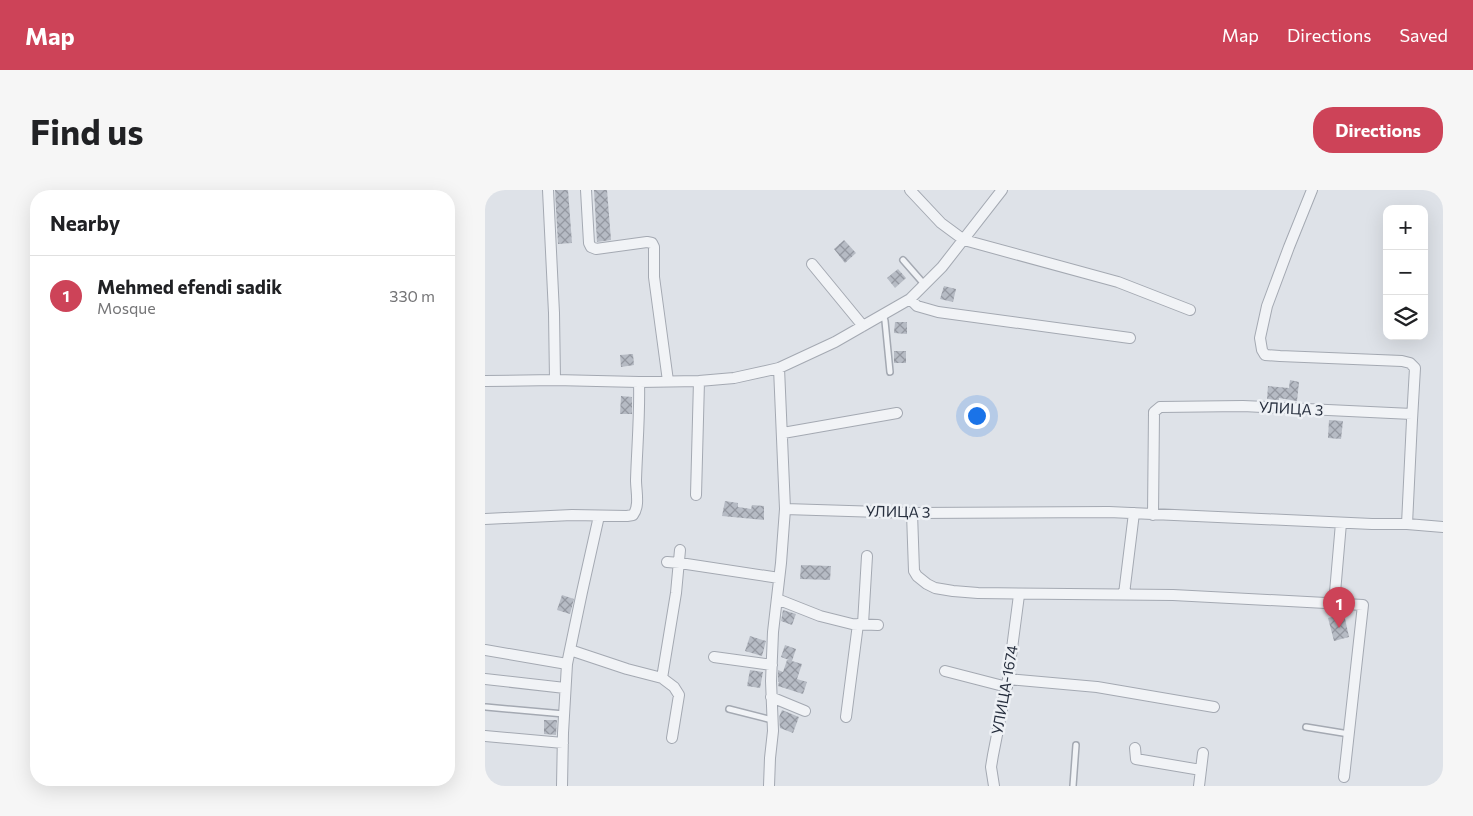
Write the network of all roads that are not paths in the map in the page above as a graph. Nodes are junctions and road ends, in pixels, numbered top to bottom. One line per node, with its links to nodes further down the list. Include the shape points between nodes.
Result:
1 (548, 190): 18 (street)
2 (586, 190): 19 (street, via 591,247 647,242 654,247 654,277)
3 (910, 190): 6 (street, via 941,223)
4 (1002, 190): 6 (street)
5 (1312, 190): 23 (street, via 1267,306 1260,338 1262,350 1265,355 1410,363 1415,368)
6 (964, 240): 9 (street); 11 (street, via 1118,282)
7 (903, 260): 9 (lane)
8 (812, 264): 13 (street)
9 (925, 284): 10 (street)
10 (910, 299): 12 (street); 14 (street, via 917,306 938,312)
11 (1190, 310)
12 (883, 314): 13 (street); 16 (lane)
13 (863, 326): 15 (street)
14 (1130, 338)
15 (779, 368): 20 (street, via 734,378); 24 (street)
16 (890, 372)
17 (485, 380): 18 (street)
18 (555, 380): 21 (street)
19 (668, 381): 20 (street); 21 (street)
20 (699, 381): 25 (street)
21 (639, 382): 30 (street, via 635,512 627,516)
22 (897, 413): 24 (street)
23 (1412, 414): 29 (street, УЛИЦА 3, via 1243,406 1160,407 1154,412); 33 (street)
24 (783, 432): 26 (street)
25 (696, 495)
26 (785, 510): 27 (street, УЛИЦА 3); 39 (street)
27 (913, 513): 28 (street, УЛИЦА 3); 40 (street, via 913,565 922,580 935,588 953,591)
28 (1134, 513): 29 (street, УЛИЦА 3); 41 (street)
29 (1153, 514): 32 (street, УЛИЦА 3)
30 (599, 516): 31 (street); 47 (street)
31 (485, 519)
32 (1341, 522): 33 (street, УЛИЦА 3); 43 (street)
33 (1407, 524): 34 (street, УЛИЦА 3)
34 (1443, 527)
35 (680, 550): 38 (street)
36 (867, 556): 44 (street)
37 (667, 562): 38 (street)
38 (680, 563): 39 (street); 52 (street)
39 (779, 578): 42 (street)
40 (1019, 594): 41 (street); 54 (street, УЛИЦА-1674)
41 (1124, 594): 43 (street)
42 (777, 599): 44 (street, via 820,616); 50 (street)
43 (1334, 604): 65 (street, via 1363,605)
44 (860, 624): 45 (street); 62 (street)
45 (878, 625)
46 (485, 650): 49 (street)
47 (571, 650): 49 (street); 52 (street)
48 (714, 657): 50 (street)
49 (567, 664): 55 (street)
50 (773, 665): 56 (street)
51 (945, 671): 54 (street)
52 (662, 678): 67 (street, via 679,695)
53 (485, 679): 55 (street)
54 (1008, 683): 58 (street, via 1112,689); 76 (street, УЛИЦА-1674, via 991,767)
55 (565, 688): 61 (street)
56 (771, 697): 60 (street); 63 (street)
57 (486, 707): 61 (lane)
58 (1214, 707)
59 (729, 708): 63 (lane)
60 (805, 711)
61 (564, 714): 68 (street)
62 (846, 717)
63 (773, 720): 75 (street)
64 (1306, 727): 65 (lane)
65 (1349, 734): 73 (street)
66 (485, 736): 68 (street)
67 (672, 738)
68 (563, 743): 74 (street)
69 (1076, 745): 77 (lane)
70 (1135, 748): 72 (street, via 1136,759)
71 (1203, 753): 72 (street)
72 (1201, 770): 78 (street)
73 (1344, 777)
74 (562, 786)
75 (769, 786)
76 (994, 786)
77 (1073, 786)
78 (1199, 786)

